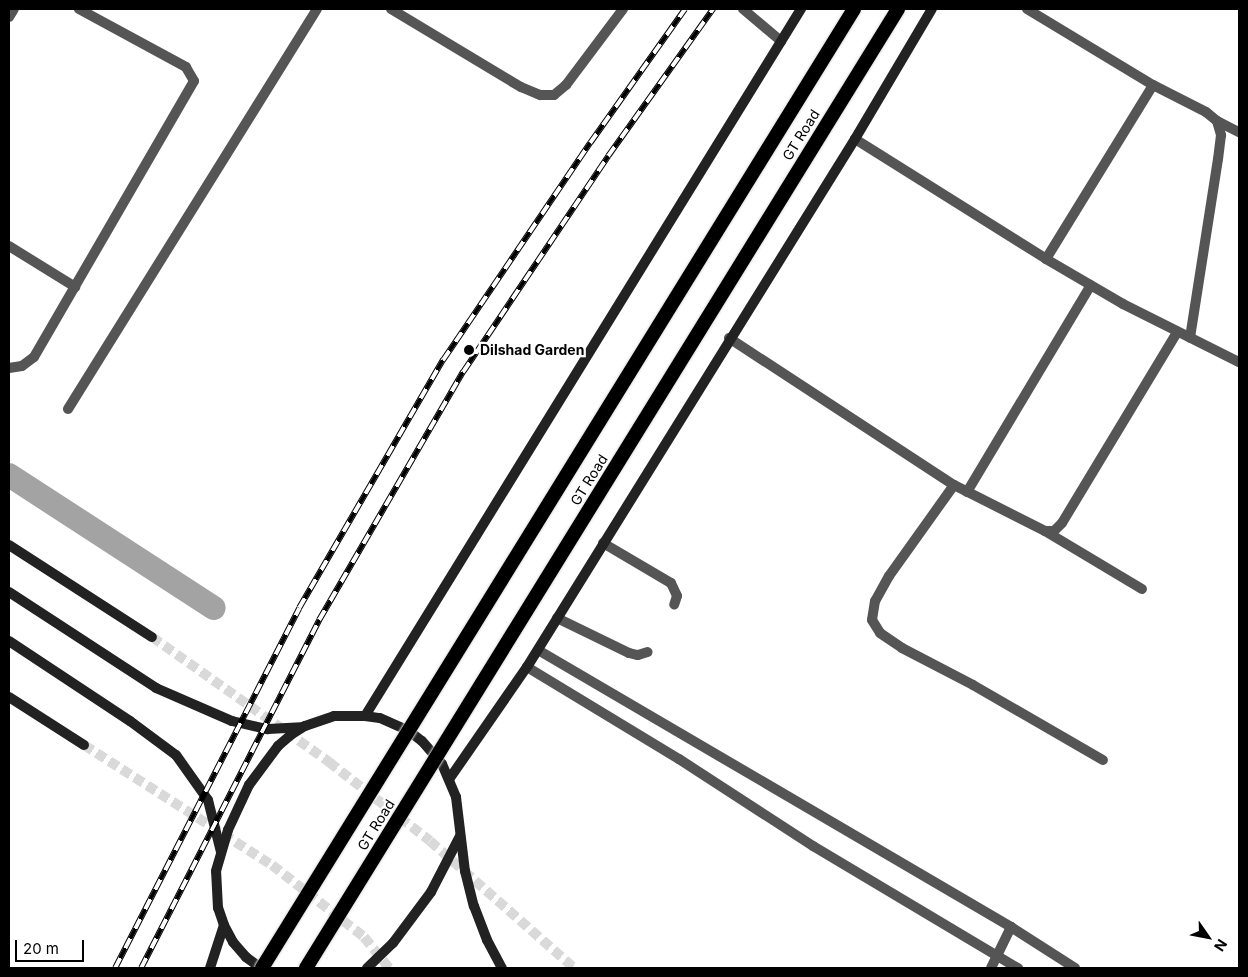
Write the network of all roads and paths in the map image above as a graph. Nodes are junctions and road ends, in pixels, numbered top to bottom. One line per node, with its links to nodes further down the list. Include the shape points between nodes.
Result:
1 (14, 9): 12 (street)
2 (79, 9): 21 (street, via 186,67 194,80)
3 (317, 9): 27 (street)
4 (391, 9): 5 (street, via 521,88 540,96 554,96 566,85)
5 (623, 9)
6 (743, 9): 13 (street)
7 (802, 9): 13 (main road)
8 (854, 9): 54 (highway, GT Road, bridge)
9 (898, 9): 55 (highway, GT Road, bridge)
10 (932, 9): 17 (main road)
11 (1027, 9): 14 (street)
12 (9, 17)
13 (781, 41): 43 (main road)
14 (1153, 85): 15 (street); 19 (street)
15 (1217, 121): 16 (street); 24 (street, via 1222,134)
16 (1239, 132)
17 (855, 139): 19 (street); 23 (main road)
18 (9, 246): 21 (street)
19 (1046, 260): 20 (street)
20 (1091, 285): 22 (street); 29 (street)
21 (75, 287): 26 (street, via 34,357 22,366)
22 (1177, 332): 24 (street); 30 (street, via 1062,524 1054,531)
23 (729, 338): 28 (street); 31 (main road)
24 (1190, 338): 25 (street)
25 (1239, 362)
26 (9, 368)
27 (68, 409)
28 (954, 485): 29 (street); 46 (street, via 889,576 875,601 872,620 880,633 902,648)
29 (967, 492): 30 (street)
30 (1045, 532): 33 (street)
31 (603, 543): 35 (street, via 671,583 677,596); 36 (main road)
32 (9, 545): 37 (main road)
33 (1142, 589)
34 (9, 592): 44 (main road, via 156,688 232,721 268,729)
35 (674, 605)
36 (558, 618): 39 (main road); 40 (street, via 629,653)
37 (152, 637)
38 (9, 641): 49 (main road, via 130,721 176,756 208,800)
39 (538, 650): 41 (main road); 51 (street)
40 (648, 652)
41 (528, 667): 47 (main road); 52 (street, via 813,846)
42 (9, 696): 45 (main road)
43 (365, 716): 44 (main road, via 334,716); 47 (main road, via 396,724 422,740)
44 (305, 726): 49 (main road, via 278,746 249,785)
45 (84, 745)
46 (1103, 760)
47 (450, 778): 48 (main road)
48 (461, 835): 56 (main road, via 431,892 393,943); 57 (main road, via 465,871 474,906)
49 (221, 853): 50 (main road, via 215,889)
50 (224, 926): 53 (main road); 54 (main road, via 240,949)
51 (1011, 927): 52 (street); 60 (street)
52 (997, 955): 58 (street); 59 (street)
53 (210, 968)
54 (262, 968)
55 (306, 968)
56 (367, 968)
57 (502, 968)
58 (991, 968)
59 (1018, 968)
60 (1075, 968)

